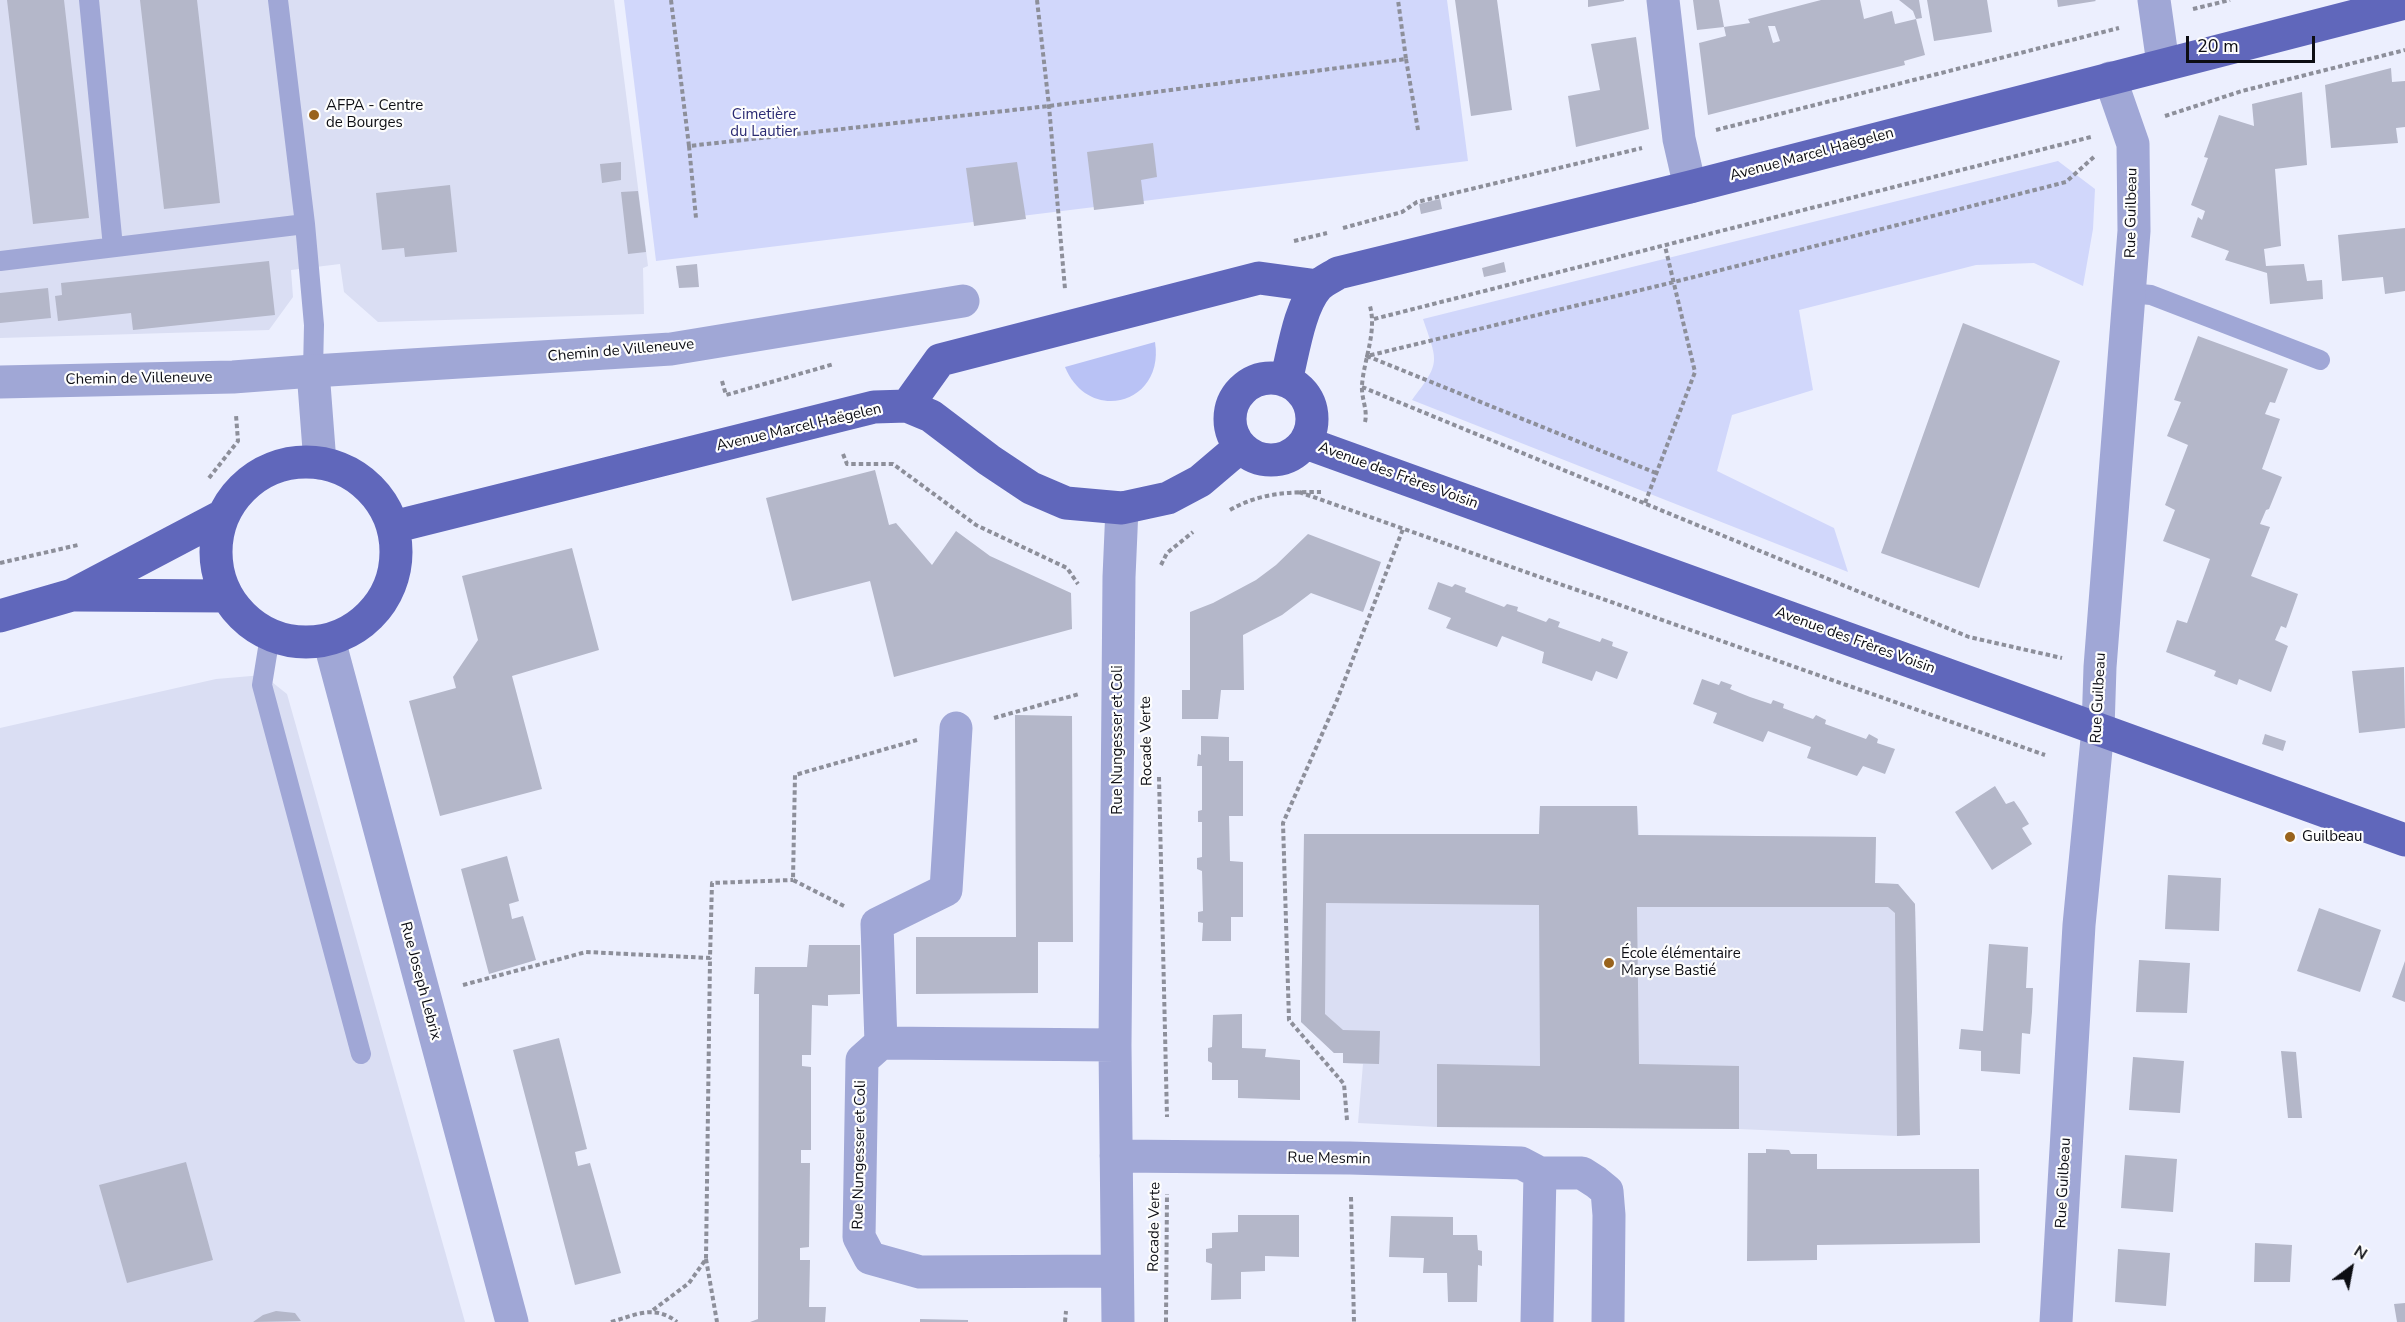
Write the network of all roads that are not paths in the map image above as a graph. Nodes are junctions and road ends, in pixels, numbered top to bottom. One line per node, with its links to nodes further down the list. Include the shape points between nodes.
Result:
1 (89, 0): 10 (lane)
2 (278, 0): 9 (lane)
3 (1663, 0): 8 (street, via 1679,139)
4 (2405, 3): 6 (main road, Avenue Marcel Haëgelen)
5 (2155, 9): 6 (street)
6 (2163, 64): 7 (main road, Avenue Marcel Haëgelen)
7 (2110, 78): 8 (main road, Avenue Marcel Haëgelen); 13 (street, Rue Guilbeau, via 2133,144)
8 (1690, 187): 12 (main road, Avenue Marcel Haëgelen, via 1338,273)
9 (305, 224): 10 (lane); 16 (lane, via 314,325)
10 (113, 247): 11 (lane)
11 (0, 261)
12 (1318, 286): 17 (main road, via 1304,313); 19 (main road, via 1259,278 940,360)
13 (2130, 293): 15 (lane, via 2151,295); 32 (street, Rue Guilbeau)
14 (963, 301): 16 (street, Chemin de Villeneuve, via 671,349)
15 (2320, 360)
16 (313, 371): 18 (street, Chemin de Villeneuve, via 233,377); 22 (street)
17 (1286, 381): 20 (main road, via 1295,385 1309,402 1313,422); 21 (main road, via 1262,379 1241,391 1230,413 1233,437)
18 (0, 382)
19 (907, 406): 23 (main road, Avenue Marcel Haëgelen, via 931,416 1031,488 1066,503); 25 (main road, Avenue Marcel Haëgelen, via 874,407)
20 (1306, 443): 21 (main road, via 1290,457 1269,461); 32 (main road, Avenue des Frères Voisin)
21 (1240, 447): 23 (main road, Avenue Marcel Haëgelen, via 1186,490)
22 (320, 462): 24 (main road, via 290,462 261,472 238,491); 25 (main road, via 344,470 366,484 382,503)
23 (1122, 508): 35 (street, Rue Nungesser et Coli)
24 (222, 516): 26 (main road); 27 (main road, via 215,543 216,570)
25 (393, 527): 30 (main road, via 397,555 391,584 377,610 355,629)
26 (72, 595): 27 (main road); 28 (main road)
27 (225, 596): 29 (main road, via 244,620)
28 (0, 616)
29 (270, 636): 30 (main road, via 299,643); 36 (lane, via 262,685)
30 (329, 640): 40 (street, Rue Joseph Lebrix)
31 (956, 729): 34 (street, via 946,890 877,924)
32 (2098, 729): 33 (main road, Avenue des Frères Voisin); 44 (street, Rue Guilbeau, via 2079,925)
33 (2405, 840)
34 (881, 1043): 35 (street); 39 (street, Rue Nungesser et Coli, via 862,1060 859,1237 870,1258 920,1272)
35 (1115, 1045): 37 (street, Rue Nungesser et Coli)
36 (361, 1054)
37 (1116, 1156): 38 (street, Rue Mesmin, via 1521,1163); 39 (street, Rue Nungesser et Coli)
38 (1540, 1173): 42 (street); 43 (street, Rue Mesmin, via 1582,1173 1607,1191)
39 (1117, 1271): 41 (street, Rue Nungesser et Coli)
40 (512, 1322)
41 (1118, 1322)
42 (1538, 1322)
43 (1608, 1322)
44 (2056, 1322)

